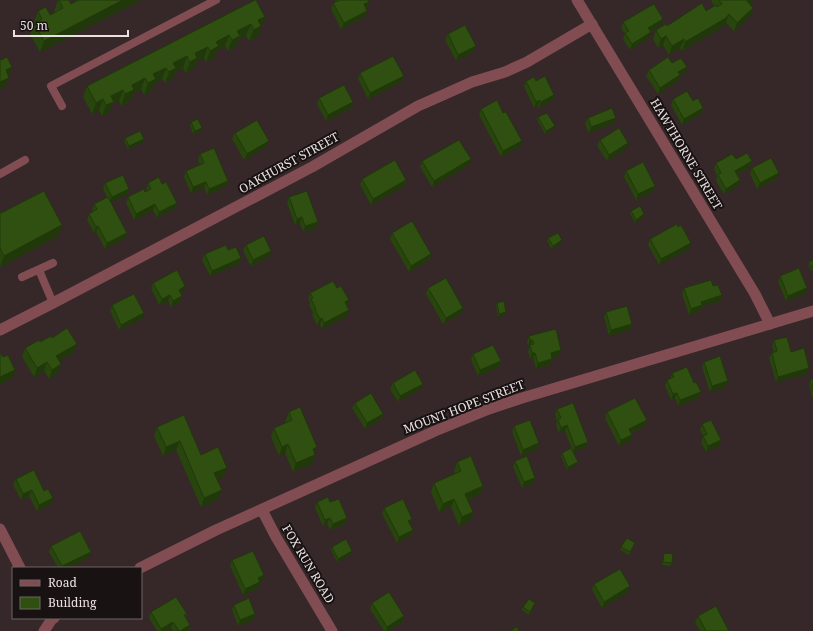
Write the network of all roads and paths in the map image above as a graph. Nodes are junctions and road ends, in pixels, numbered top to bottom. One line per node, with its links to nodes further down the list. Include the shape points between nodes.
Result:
1 (216, 0): 4 (lane, via 51,86)
2 (577, 0): 3 (street, HAWTHORNE STREET)
3 (592, 24): 10 (street, OAKHURST STREET, via 527,62 472,82 418,106 312,167); 12 (street, HAWTHORNE STREET, via 751,288)
4 (62, 106)
5 (25, 160): 6 (lane)
6 (0, 174)
7 (53, 263): 8 (lane)
8 (39, 270): 9 (lane); 10 (lane)
9 (22, 277)
10 (53, 303): 13 (street, OAKHURST STREET)
11 (813, 311): 12 (street, MOUNT HOPE STREET)
12 (770, 324): 14 (street, MOUNT HOPE STREET, via 488,409)
13 (0, 330)
14 (262, 510): 17 (street, MOUNT HOPE STREET); 20 (street, FOX RUN ROAD)
15 (0, 529): 16 (street)
16 (19, 567)
17 (142, 567)
18 (51, 619): 19 (street)
19 (44, 631)
20 (332, 631)

